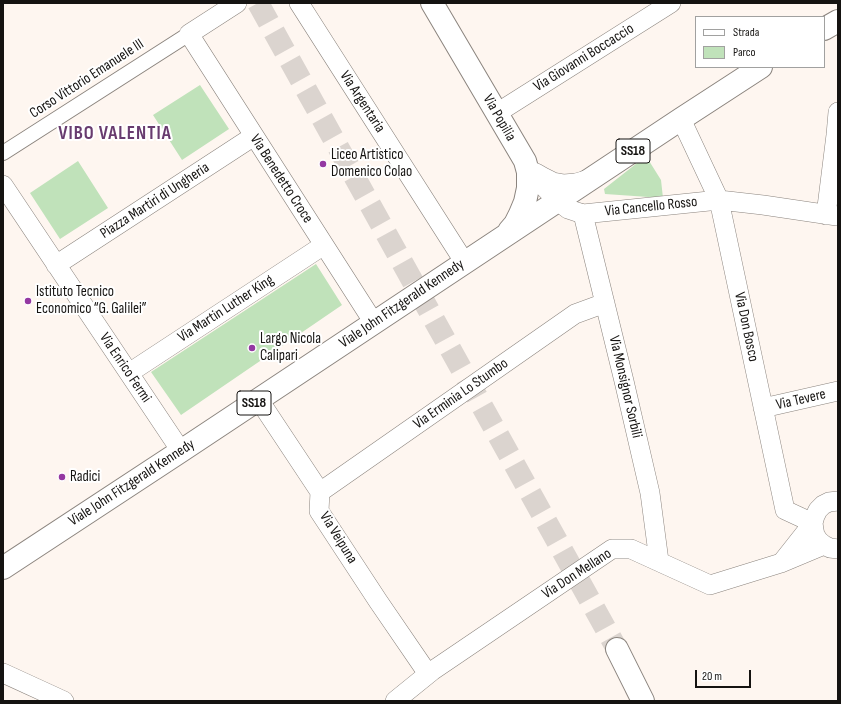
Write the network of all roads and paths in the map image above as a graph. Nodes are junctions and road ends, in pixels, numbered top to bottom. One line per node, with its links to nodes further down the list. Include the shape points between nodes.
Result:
1 (299, 3): 24 (street, Via Argentaria)
2 (432, 3): 10 (main road, Via Popilia / SS18)
3 (671, 3): 10 (street, Via Giovanni Boccaccio)
4 (227, 6): 7 (street)
5 (838, 21): 6 (main road)
6 (825, 28)
7 (189, 34): 13 (street, Via Benedetto Croce); 14 (street, Corso Vittorio Emanuele III)
8 (759, 68): 11 (main road, Viale John Fitzgerald Kennedy / SS18)
9 (838, 112): 12 (street)
10 (497, 113): 15 (main road, Via Popilia / SS18)
11 (681, 119): 16 (main road, Viale John Fitzgerald Kennedy / SS18); 18 (street, Via Don Bosco)
12 (837, 134): 21 (street)
13 (254, 136): 23 (street, Via Benedetto Croce); 25 (street, Piazza Martiri di Ungheria)
14 (3, 153)
15 (530, 167): 16 (street, via 543,178 564,184); 19 (street, via 543,186); 22 (main road, Via Popilia / SS18, via 525,202 515,224)
16 (593, 178): 19 (main road, Viale John Fitzgerald Kennedy / SS18)
17 (3, 185): 25 (street, Via Enrico Fermi)
18 (719, 200): 20 (street, Via Cancello Rosso); 21 (street, Via Cancello Rosso); 31 (street, Via Don Bosco)
19 (558, 201): 20 (street, via 568,209); 22 (main road, Viale John Fitzgerald Kennedy / SS18)
20 (583, 214): 26 (street, Via Monsignor Sorbili)
21 (835, 216)
22 (504, 236): 24 (main road, Viale John Fitzgerald Kennedy / SS18)
23 (324, 245): 27 (street, Via Benedetto Croce); 28 (street, Via Martin Luther King)
24 (464, 263): 27 (main road, Viale John Fitzgerald Kennedy / SS18)
25 (56, 265): 28 (street, Via Enrico Fermi)
26 (605, 302): 33 (street, Via Erminia Lo Stumbo, via 575,314); 37 (street, Via Monsignor Sorbili, via 650,494)
27 (374, 323): 30 (main road, Viale John Fitzgerald Kennedy / SS18)
28 (129, 373): 32 (street, Via Enrico Fermi)
29 (838, 392): 31 (street, Via Tevere)
30 (259, 400): 32 (main road, Viale John Fitzgerald Kennedy / SS18); 33 (street, Via Veipuna)
31 (763, 408): 35 (street, Via Don Bosco, via 785,510)
32 (181, 451): 39 (main road, Viale John Fitzgerald Kennedy / SS18)
33 (320, 492): 42 (street, Via Veipuna, via 319,511)
34 (838, 501): 35 (street, via 823,505)
35 (813, 523): 36 (street, via 819,541); 38 (street)
36 (832, 550): 38 (street, Via Don Mellano)
37 (658, 561): 38 (street, Via Don Mellano, via 710,585); 42 (street, Via Don Mellano, via 631,549 612,550)
38 (781, 563)
39 (3, 568)
40 (617, 649): 45 (main road)
41 (3, 673): 43 (street)
42 (428, 674): 44 (street, Via Don Mellano)
43 (64, 701)
44 (395, 701)
45 (643, 701)

